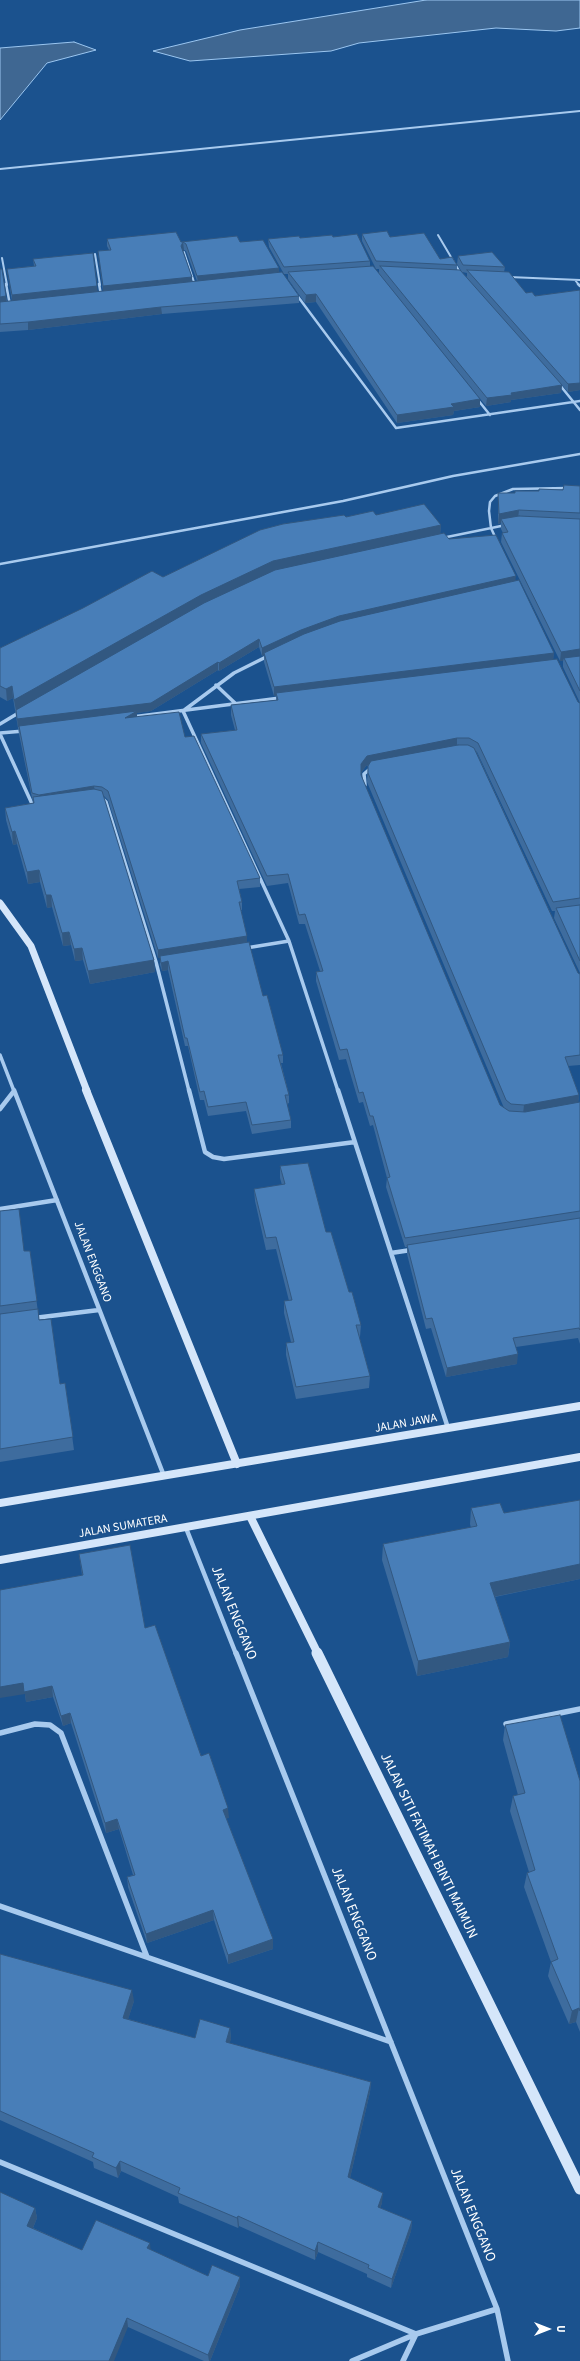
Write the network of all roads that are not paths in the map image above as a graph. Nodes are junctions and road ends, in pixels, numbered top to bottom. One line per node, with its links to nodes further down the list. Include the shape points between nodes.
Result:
1 (580, 111): 2 (street)
2 (0, 169)
3 (438, 235): 8 (street)
4 (184, 252): 15 (street)
5 (95, 254): 19 (street)
6 (2, 258): 23 (street)
7 (454, 275): 8 (street)
8 (461, 275): 9 (street)
9 (469, 275)
10 (507, 277): 11 (street)
11 (575, 280): 12 (street); 14 (street)
12 (580, 280)
13 (204, 286): 15 (street)
14 (580, 286)
15 (196, 287): 16 (street)
16 (188, 288)
17 (292, 289): 29 (street, via 394,427)
18 (109, 296): 19 (street)
19 (101, 297): 20 (street)
20 (94, 298)
21 (17, 305): 23 (street)
22 (5, 306): 23 (street)
23 (10, 306)
24 (554, 379): 27 (street)
25 (475, 397): 29 (street)
26 (580, 401): 27 (street)
27 (575, 402): 28 (street); 29 (street)
28 (580, 410)
29 (490, 415)
30 (580, 454): 36 (street, via 453,476 343,501)
31 (573, 488): 33 (street, via 501,492 490,502)
32 (512, 524): 33 (street)
33 (491, 528): 34 (street); 35 (street)
34 (438, 539)
35 (497, 540)
36 (0, 564)
37 (272, 654): 38 (street)
38 (216, 685): 40 (street); 42 (street)
39 (283, 698): 40 (street)
40 (236, 704): 42 (street)
41 (27, 708): 44 (street)
42 (183, 711): 43 (street); 52 (street)
43 (130, 718)
44 (0, 724)
45 (31, 730): 46 (street)
46 (0, 734): 50 (street, via 32,806)
47 (376, 767): 48 (street, via 369,768 364,774)
48 (367, 790)
49 (95, 798): 55 (street, via 102,798 106,802)
50 (40, 807)
51 (0, 903): 69 (street, via 31,946)
52 (289, 941): 53 (street); 59 (street)
53 (242, 948)
54 (164, 961): 55 (street)
55 (156, 962): 59 (street, via 205,1152 224,1159)
56 (0, 1055): 57 (street, JALAN ENGGANO)
57 (14, 1091): 58 (street); 60 (street, JALAN ENGGANO)
58 (0, 1109)
59 (355, 1142): 63 (street)
60 (57, 1200): 61 (street); 64 (street, JALAN ENGGANO)
61 (0, 1209)
62 (415, 1250): 63 (street)
63 (391, 1253): 67 (street)
64 (100, 1310): 65 (street); 70 (street, JALAN ENGGANO)
65 (31, 1319)
66 (580, 1406): 67 (street, JALAN JAWA)
67 (448, 1429): 69 (street, JALAN JAWA)
68 (580, 1457): 72 (street)
69 (237, 1464): 70 (street)
70 (164, 1476): 71 (street)
71 (0, 1503)
72 (250, 1516): 73 (street, JALAN SUMATERA); 82 (street, JALAN SITI FATIMAH BINTI MAIMUN)
73 (186, 1528): 74 (street, JALAN SUMATERA); 80 (street, JALAN ENGGANO)
74 (0, 1560)
75 (580, 1709): 76 (street)
76 (506, 1724)
77 (0, 1732): 79 (street, via 35,1724 50,1725 61,1733)
78 (0, 1906): 79 (street)
79 (148, 1957): 80 (street)
80 (391, 2042): 83 (street, JALAN ENGGANO)
81 (0, 2162): 84 (street)
82 (580, 2189)
83 (497, 2309): 84 (street); 87 (street, JALAN ENGGANO)
84 (416, 2334): 85 (street); 86 (street)
85 (352, 2361)
86 (403, 2361)
87 (508, 2361)

